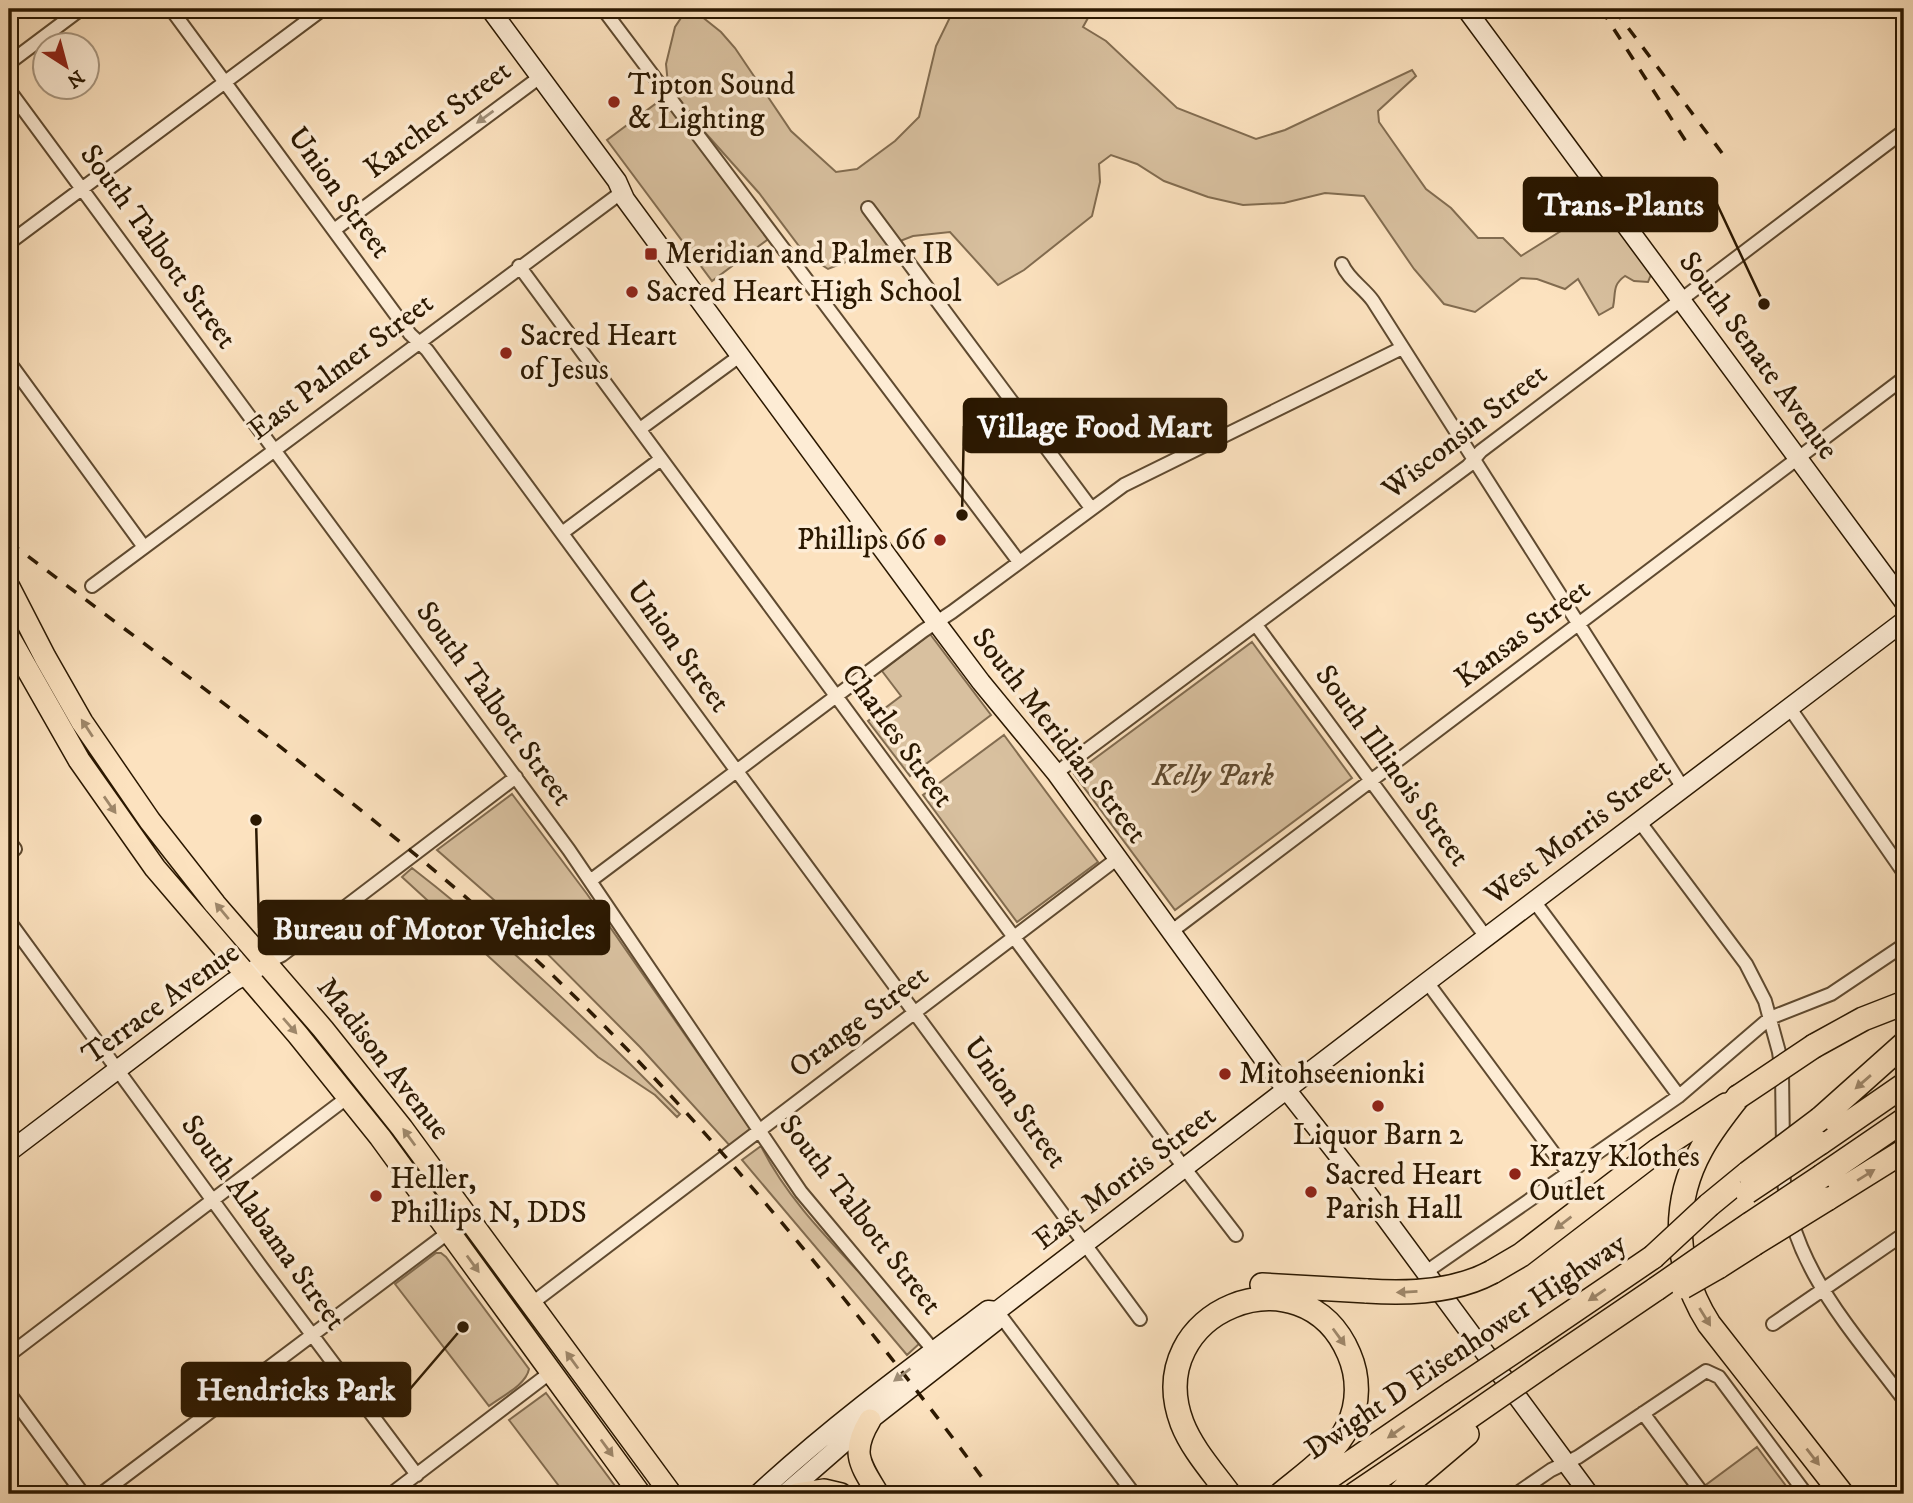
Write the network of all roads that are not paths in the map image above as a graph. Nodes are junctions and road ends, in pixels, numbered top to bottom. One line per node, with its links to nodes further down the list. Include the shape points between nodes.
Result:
1 (81, 9): 7 (street)
2 (171, 9): 9 (street, Union Street)
3 (323, 9): 9 (street)
4 (490, 9): 8 (main road, South Meridian Street)
5 (603, 9): 33 (street)
6 (1466, 9): 19 (main road, South Senate Avenue)
7 (9, 63)
8 (540, 77): 13 (main road, South Meridian Street); 15 (street, Karcher Street, one-way to 15)
9 (225, 82): 12 (street); 15 (street, Union Street)
10 (9, 90): 12 (street, South Talbott Street)
11 (1904, 131): 19 (street, Wisconsin Street)
12 (82, 189): 16 (street); 26 (street, South Talbott Street)
13 (622, 192): 18 (street, East Palmer Street); 22 (main road, South Meridian Street)
14 (868, 208): 30 (street)
15 (334, 230): 20 (street, Union Street)
16 (9, 243)
17 (1342, 264): 21 (street, via 1369,295)
18 (519, 266): 20 (street, East Palmer Street); 25 (street, Charles Street)
19 (1681, 299): 27 (main road, South Senate Avenue); 29 (street, Wisconsin Street)
20 (418, 342): 26 (street, East Palmer Street); 31 (street, Union Street)
21 (1402, 348): 29 (street); 30 (street, via 1124,485)
22 (741, 355): 25 (street); 38 (main road, South Meridian Street)
23 (9, 362): 32 (street)
24 (1904, 378): 27 (street, Kansas Street)
25 (640, 429): 28 (street, Charles Street)
26 (274, 450): 32 (street, East Palmer Street); 46 (street, South Talbott Street)
27 (1798, 458): 36 (main road, South Senate Avenue); 39 (street, Kansas Street)
28 (662, 459): 31 (street); 42 (street, Charles Street)
29 (1474, 460): 39 (street); 40 (street, Wisconsin Street)
30 (1091, 508): 33 (street)
31 (562, 533): 44 (street, Union Street)
32 (145, 547): 34 (street, East Palmer Street)
33 (1019, 562): 38 (street)
34 (92, 586)
35 (9, 587): 59 (main road, Madison Avenue, one-way to 35, via 128,790 64,690)
36 (1904, 602)
37 (1904, 621): 43 (main road, West Morris Street)
38 (936, 622): 42 (street); 45 (main road, South Meridian Street)
39 (1579, 624): 47 (street, Kansas Street); 48 (street)
40 (1256, 625): 45 (street, Wisconsin Street); 47 (street, South Illinois Street)
41 (9, 637): 60 (main road, Madison Avenue, one-way to 60, via 108,803 155,868)
42 (835, 696): 44 (street); 56 (street, Charles Street)
43 (1789, 708): 48 (main road, West Morris Street); 51 (street)
44 (737, 771): 52 (street); 63 (street, Union Street)
45 (1056, 773): 50 (main road, South Meridian Street)
46 (516, 777): 52 (street, South Talbott Street); 59 (street, Terrace Avenue)
47 (1371, 781): 55 (street, Kansas Street); 57 (street, South Illinois Street)
48 (1683, 788): 49 (main road, West Morris Street)
49 (1639, 821): 53 (main road, West Morris Street); 64 (street, via 1746,964)
50 (1118, 858): 55 (main road, South Meridian Street); 56 (street, Orange Street)
51 (1904, 873)
52 (590, 881): 73 (street, South Talbott Street)
53 (1534, 901): 57 (main road, West Morris Street); 69 (street)
54 (9, 921): 66 (street, South Alabama Street)
55 (1172, 931): 68 (main road, South Meridian Street)
56 (1014, 937): 63 (street, Orange Street); 76 (street, Charles Street)
57 (1486, 937): 61 (main road, West Morris Street)
58 (1904, 945): 64 (street, via 1830,994)
59 (266, 963): 60 (main road, Terrace Avenue); 87 (main road, Madison Avenue, one-way to 59, via 377,1097)
60 (245, 974): 66 (main road, Terrace Avenue); 70 (main road, Madison Avenue, one-way to 70)
61 (1427, 982): 68 (main road, West Morris Street); 77 (street)
62 (1897, 1005): 71 (highway, bridge, via 1814,1046)
63 (915, 1013): 73 (street, Orange Street); 84 (street, Union Street)
64 (1770, 1018): 69 (street); 86 (street, via 1782,1073 1785,1185 1798,1243)
65 (1904, 1044): 78 (highway, one-way to 78, bridge)
66 (118, 1068): 74 (main road, Terrace Avenue); 79 (street, South Alabama Street)
67 (1904, 1085): 78 (highway, Dwight D Eisenhower Highway, bridge, via 1820,1143)
68 (1287, 1090): 76 (main road, East Morris Street); 85 (main road, South Meridian Street)
69 (1679, 1096): 77 (street)
70 (348, 1097): 79 (street); 80 (main road, Madison Avenue)
71 (1738, 1097): 113 (highway, one-way to 113, bridge, via 1658,1150 1521,1255 1461,1284 1408,1292 1251,1286 1210,1301 1182,1326 1169,1351 1163,1383 1173,1436); 123 (highway, one-way to 123, via 1701,1150 1687,1183 1680,1228 1683,1265 1709,1324)
72 (1904, 1120): 81 (highway, Dwight D Eisenhower Highway, bridge, via 1822,1176)
73 (760, 1131): 87 (street, Orange Street); 92 (street, South Talbott Street, via 801,1192)
74 (12, 1142)
75 (1904, 1151): 81 (highway, one-way to 75, bridge, via 1827,1199)
76 (1185, 1167): 83 (street, Charles Street); 84 (main road, East Morris Street)
77 (1569, 1174): 85 (street)
78 (1748, 1183): 116 (highway, Dwight D Eisenhower Highway, one-way to 116, bridge, via 1653,1257)
79 (213, 1200): 91 (street, South Alabama Street); 93 (street)
80 (449, 1232): 91 (street); 94 (main road, Madison Avenue, one-way to 94)
81 (1752, 1234): 99 (highway, Dwight D Eisenhower Highway, bridge, via 1548,1363)
82 (1904, 1234): 86 (street)
83 (1236, 1235)
84 (1086, 1244): 88 (main road, East Morris Street); 89 (street, Union Street)
85 (1426, 1272): 100 (main road, South Meridian Street)
86 (1823, 1290): 90 (street); 96 (street)
87 (531, 1304): 107 (main road, Madison Avenue, one-way to 87)
88 (997, 1311): 92 (main road, East Morris Street, via 988,1310); 98 (main road, East Morris Street, via 995,1322); 102 (street)
89 (1140, 1319)
90 (1773, 1324)
91 (312, 1335): 101 (street, South Alabama Street); 104 (street)
92 (934, 1350): 108 (main road, East Morris Street, one-way to 108, via 815,1441)
93 (9, 1355)
94 (551, 1372): 101 (street); 106 (main road, Madison Avenue, one-way to 106)
95 (9, 1393): 103 (street)
96 (1904, 1400)
97 (1643, 1413): 100 (street); 121 (street); 122 (street, via 1701,1372 1711,1372)
98 (870, 1420): 109 (main road, East Morris Street); 112 (main road, via 860,1436 858,1454)
99 (1471, 1423): 117 (highway, Dwight D Eisenhower Highway); 118 (highway)
100 (1567, 1464): 119 (street); 120 (main road, South Meridian Street)
101 (417, 1475): 105 (street)
102 (1131, 1490)
103 (83, 1494)
104 (101, 1494)
105 (391, 1494)
106 (640, 1494)
107 (671, 1494)
108 (758, 1494)
109 (785, 1494)
110 (797, 1494): 111 (main road, via 824,1490)
111 (841, 1494)
112 (878, 1494)
113 (1213, 1494)
114 (1229, 1494): 115 (highway, one-way to 115, via 1183,1425 1176,1398 1178,1371 1185,1350 1206,1321 1229,1306 1266,1298 1293,1303 1326,1321 1346,1347 1356,1378 1355,1405 1342,1436 1321,1461)
115 (1281, 1494)
116 (1305, 1494)
117 (1355, 1494)
118 (1399, 1494)
119 (1516, 1494)
120 (1589, 1494)
121 (1703, 1494)
122 (1806, 1494)
123 (1842, 1494)

